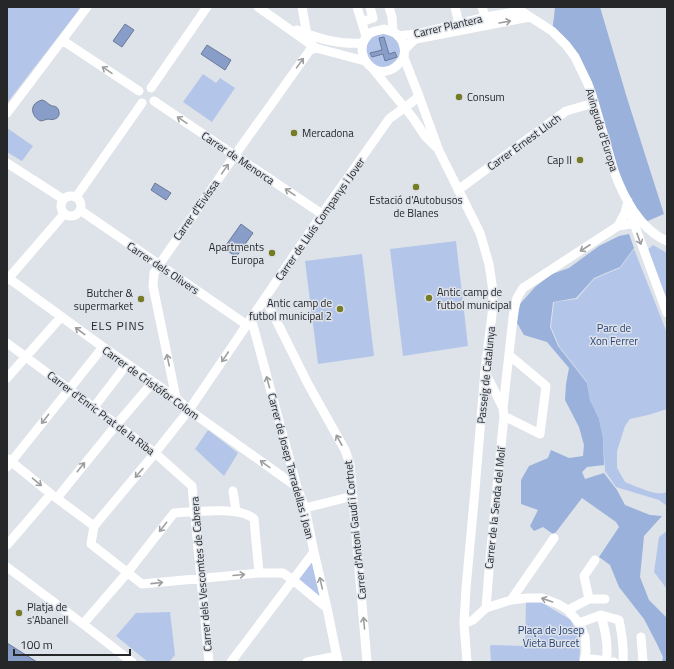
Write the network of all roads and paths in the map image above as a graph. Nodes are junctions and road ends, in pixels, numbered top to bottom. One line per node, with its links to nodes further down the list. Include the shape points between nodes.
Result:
1 (87, 7): 17 (street)
2 (207, 7): 23 (street)
3 (258, 7): 14 (street)
4 (302, 7): 16 (street)
5 (357, 7): 18 (street)
6 (370, 7): 12 (street, via 373,18)
7 (389, 7): 15 (street)
8 (455, 7): 13 (street)
9 (482, 7): 11 (street)
10 (526, 15): 11 (street, Carrer Plantera); 20 (street, Carrer Plantera, one-way to 10, via 416,39); 28 (street, Avinguda d'Europa, via 552,31 566,45 575,57)
11 (485, 17): 13 (street, Carrer Plantera)
12 (364, 21)
13 (459, 24): 15 (street, Carrer Plantera, via 416,34)
14 (283, 25): 16 (street); 19 (street)
15 (396, 34): 18 (street, via 384,29 374,32); 20 (street, via 402,42)
16 (307, 35): 18 (street, via 354,44)
17 (62, 40): 24 (street, one-way to 17); 30 (street)
18 (365, 40): 21 (street, via 362,50)
19 (316, 48): 21 (street); 32 (street, Carrer d'Eivissa, one-way to 19, via 310,50)
20 (404, 54): 22 (street, via 397,67 382,71); 25 (street, Passeig de Catalunya)
21 (365, 61): 22 (street)
22 (373, 69): 29 (street)
23 (151, 88): 24 (street, via 146,87); 26 (street, via 155,92)
24 (139, 91): 27 (street, via 138,98)
25 (419, 96): 29 (street, Carrer de Lluís Companys i Jover); 31 (street, Passeig de Catalunya)
26 (154, 101): 27 (street, via 150,104); 32 (street, Carrer de Menorca, one-way to 26)
27 (142, 103): 35 (street)
28 (594, 103): 34 (street, Carrer Ernest Lluch, via 566,111); 37 (street, Avinguda d'Europa, via 614,171)
29 (404, 108): 31 (street); 40 (street, Carrer de Lluís Companys i Jover, via 389,119)
30 (7, 113)
31 (439, 151): 34 (street, Passeig de Catalunya)
32 (235, 155): 40 (street, Carrer de Menorca, one-way to 32); 44 (street, Carrer d'Eivissa, one-way to 32)
33 (7, 163): 36 (street)
34 (458, 190): 55 (street, Passeig de Catalunya, via 480,233 489,264 493,291)
35 (76, 197): 36 (street, via 67,196); 38 (street, via 80,203)
36 (63, 199): 39 (street, via 60,207)
37 (628, 201): 41 (street, Avinguda d'Europa); 42 (street)
38 (80, 210): 39 (street, via 73,216); 44 (street, Carrer dels Olivers)
39 (64, 214): 45 (street)
40 (322, 214): 46 (street, Carrer de Lluís Companys i Jover)
41 (638, 223): 42 (street, Carrer de la Senda del Molí); 43 (street, Avinguda d'Europa); 47 (street, one-way to 47)
42 (618, 226): 52 (street, Carrer de la Senda del Molí, one-way to 52, via 524,288 517,298)
43 (667, 241)
44 (159, 265): 49 (street, Carrer dels Olivers); 59 (street, Carrer d'Eivissa, one-way to 44, via 153,286 154,273)
45 (8, 279): 48 (street, Carrer de Cristófor Colom)
46 (265, 298): 49 (street, Carrer de Lluís Companys i Jover); 70 (street, Carrer d'Antoni Gaudí i Cortnet, one-way to 46, via 350,464 345,450 308,384)
47 (667, 313)
48 (61, 317): 51 (street, Carrer de Cristófor Colom, one-way to 48); 53 (street)
49 (249, 322): 61 (street, Carrer de Lluís Companys i Jover, one-way to 61); 67 (street, Carrer de Josep Tarradellas i Joan, one-way to 49)
50 (7, 343): 53 (street, Carrer d'Enric Prat de la Riba)
51 (103, 347): 54 (street, Carrer de Cristófor Colom); 58 (street)
52 (509, 355): 62 (street, Carrer de la Senda del Molí); 62 (street, via 546,386 540,434)
53 (25, 357): 56 (street); 58 (street, Carrer d'Enric Prat de la Riba)
54 (127, 364): 57 (street, Carrer de Cristófor Colom); 60 (street)
55 (485, 372): 62 (street); 93 (street, Passeig de Catalunya)
56 (7, 378)
57 (153, 382): 59 (street, Carrer de Cristófor Colom); 63 (street)
58 (69, 389): 60 (street, Carrer d'Enric Prat de la Riba); 65 (street, one-way to 65)
59 (176, 398): 61 (street, Carrer de Cristófor Colom)
60 (94, 407): 63 (street, Carrer d'Enric Prat de la Riba)
61 (189, 410): 64 (street, Carrer de Lluís Companys i Jover); 67 (street, Carrer de Cristófor Colom, one-way to 61)
62 (504, 412): 88 (street, Carrer de la Senda del Molí)
63 (117, 424): 64 (street, Carrer d'Enric Prat de la Riba); 69 (street, one-way to 63)
64 (155, 453): 66 (street, Carrer d'Enric Prat de la Riba); 74 (street, Carrer de Lluís Companys i Jover, one-way to 74)
65 (9, 462): 69 (street, one-way to 69)
66 (192, 486): 73 (street, Carrer dels Vescomtes de Cabrera)
67 (297, 487): 71 (street, Carrer de Josep Tarradellas i Joan)
68 (233, 491): 72 (street)
69 (54, 496): 74 (street); 76 (street)
70 (353, 496): 71 (street); 101 (street, Carrer d'Antoni Gaudí i Cortnet, one-way to 70)
71 (305, 508): 77 (street, Carrer de Josep Tarradellas i Joan)
72 (236, 511): 73 (street); 81 (street, via 248,514 254,519)
73 (195, 512): 80 (street, one-way to 80, via 174,513); 82 (street, Carrer dels Vescomtes de Cabrera)
74 (94, 526): 80 (street, via 91,544)
75 (554, 538): 86 (street)
76 (7, 545)
77 (314, 552): 83 (street); 87 (street, Carrer de Josep Tarradellas i Joan, one-way to 77)
78 (595, 560): 84 (street, via 584,576)
79 (7, 567): 92 (street)
80 (127, 573): 82 (street, one-way to 82, via 142,584); 92 (street)
81 (259, 573): 82 (street, one-way to 81); 83 (street, via 283,573)
82 (200, 578): 98 (street, Carrer dels Vescomtes de Cabrera)
83 (293, 580): 87 (street); 99 (street)
84 (589, 599): 85 (street); 89 (street)
85 (605, 599)
86 (511, 600): 88 (street); 89 (street, one-way to 86, via 542,598)
87 (327, 608): 95 (street, Carrer de Josep Tarradellas i Joan)
88 (486, 608): 93 (street, via 473,620)
89 (568, 610): 91 (street)
90 (601, 615): 91 (street); 103 (street, via 607,635); 104 (street, via 620,620)
91 (580, 623): 96 (street, via 585,638)
92 (83, 624): 97 (street)
93 (464, 624): 102 (street, Passeig de Catalunya)
94 (641, 638): 105 (street)
95 (338, 659): 100 (street)
96 (585, 660): 103 (street)
97 (132, 662)
98 (209, 662)
99 (231, 662)
100 (307, 662)
101 (367, 662)
102 (467, 662)
103 (609, 662)
104 (623, 662)
105 (643, 662)

